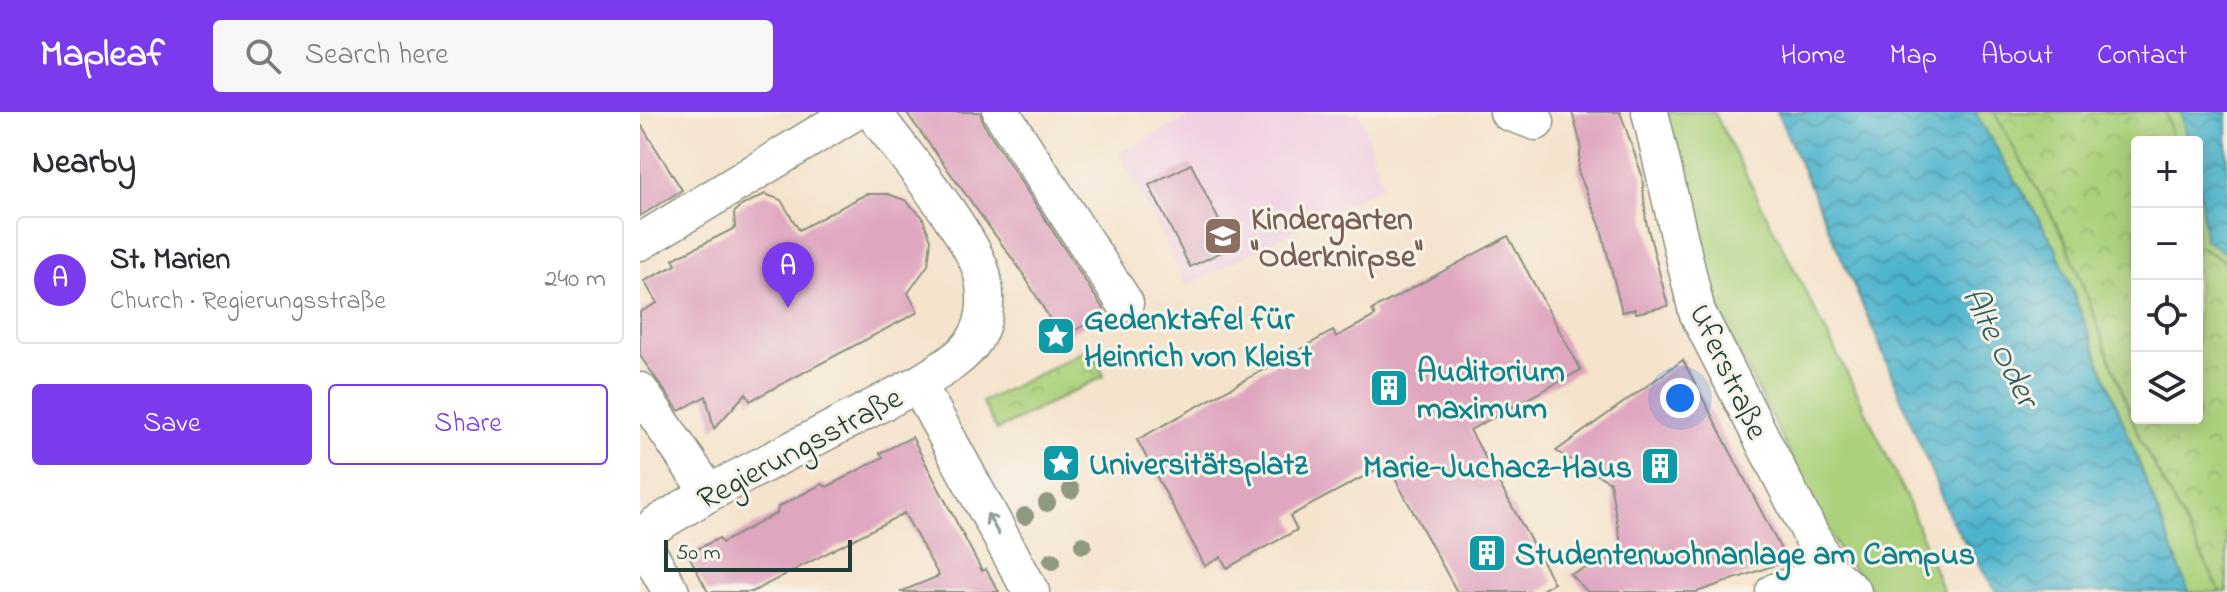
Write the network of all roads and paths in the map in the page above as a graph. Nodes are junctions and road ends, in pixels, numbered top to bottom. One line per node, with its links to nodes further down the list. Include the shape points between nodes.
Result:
1 (854, 112): 5 (street)
2 (873, 112): 7 (street, Regierungsstraße, via 965,239 982,272 986,304 974,341 951,364)
3 (1001, 112): 6 (street)
4 (1650, 112): 11 (street, Uferstraße, via 1697,312)
5 (640, 242)
6 (1125, 303)
7 (918, 384): 9 (street, Regierungsstraße); 13 (street, one-way to 7)
8 (640, 391): 9 (street)
9 (709, 493): 10 (street, Regierungsstraße)
10 (641, 539): 12 (street)
11 (1841, 582): 14 (street)
12 (671, 592)
13 (1031, 592)
14 (1774, 592)

